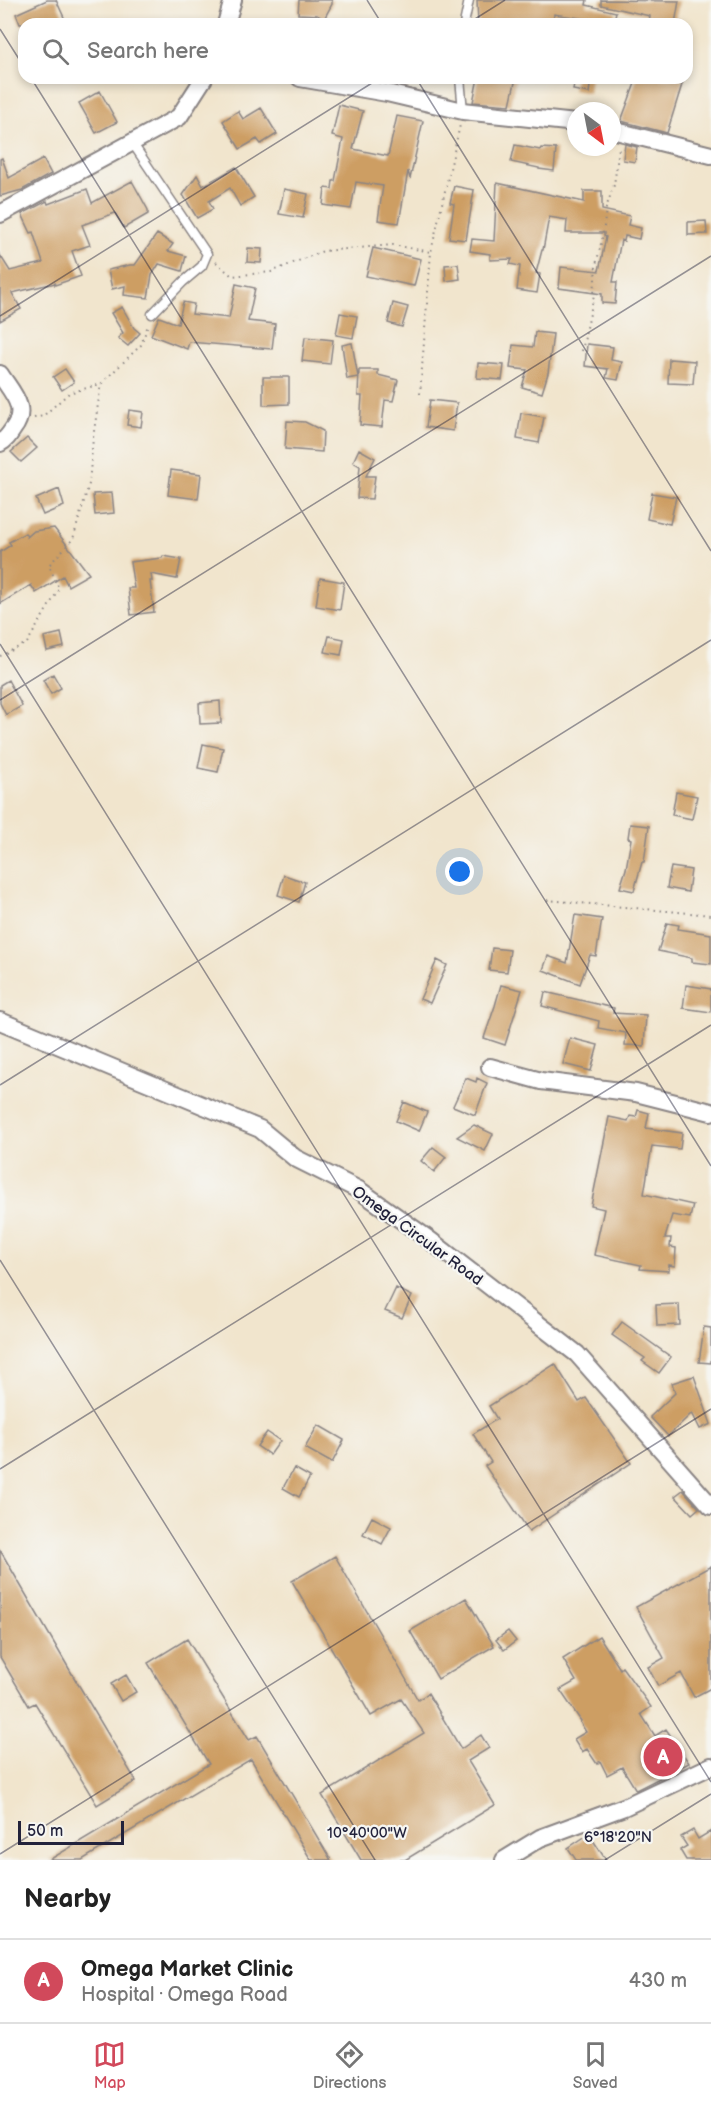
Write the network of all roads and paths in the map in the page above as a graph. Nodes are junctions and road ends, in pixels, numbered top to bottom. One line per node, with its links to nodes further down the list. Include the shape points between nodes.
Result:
1 (233, 0): 3 (street)
2 (469, 0): 4 (lane)
3 (228, 18)
4 (465, 18)
5 (200, 84): 11 (street, via 180,117)
6 (335, 84): 8 (street)
7 (461, 84): 8 (lane)
8 (463, 111): 9 (street); 15 (path)
9 (567, 122)
10 (621, 132): 12 (street)
11 (133, 144): 14 (street); 16 (lane)
12 (711, 154)
13 (616, 156): 18 (path, via 614,185 606,208)
14 (0, 214)
15 (431, 252): 16 (path, via 393,245 323,251 271,272 232,276); 21 (path)
16 (207, 254): 17 (lane, via 202,266)
17 (152, 314): 20 (path, via 141,345)
18 (582, 351)
19 (0, 374): 22 (street, via 20,404)
20 (101, 384): 22 (path, via 69,393 43,416); 24 (path, via 89,484 73,539 49,565 59,589 27,643)
21 (420, 394)
22 (19, 422): 23 (street)
23 (0, 443)
24 (0, 656)
25 (547, 900): 26 (path)
26 (711, 915)
27 (0, 1022): 30 (street, Omega Circular Road, via 260,1129 295,1158 368,1197 431,1240 577,1354)
28 (490, 1067): 29 (street, via 541,1081 636,1093)
29 (711, 1112)
30 (711, 1506)
31 (711, 1766): 32 (street, via 624,1806 540,1838)
32 (504, 1860)

